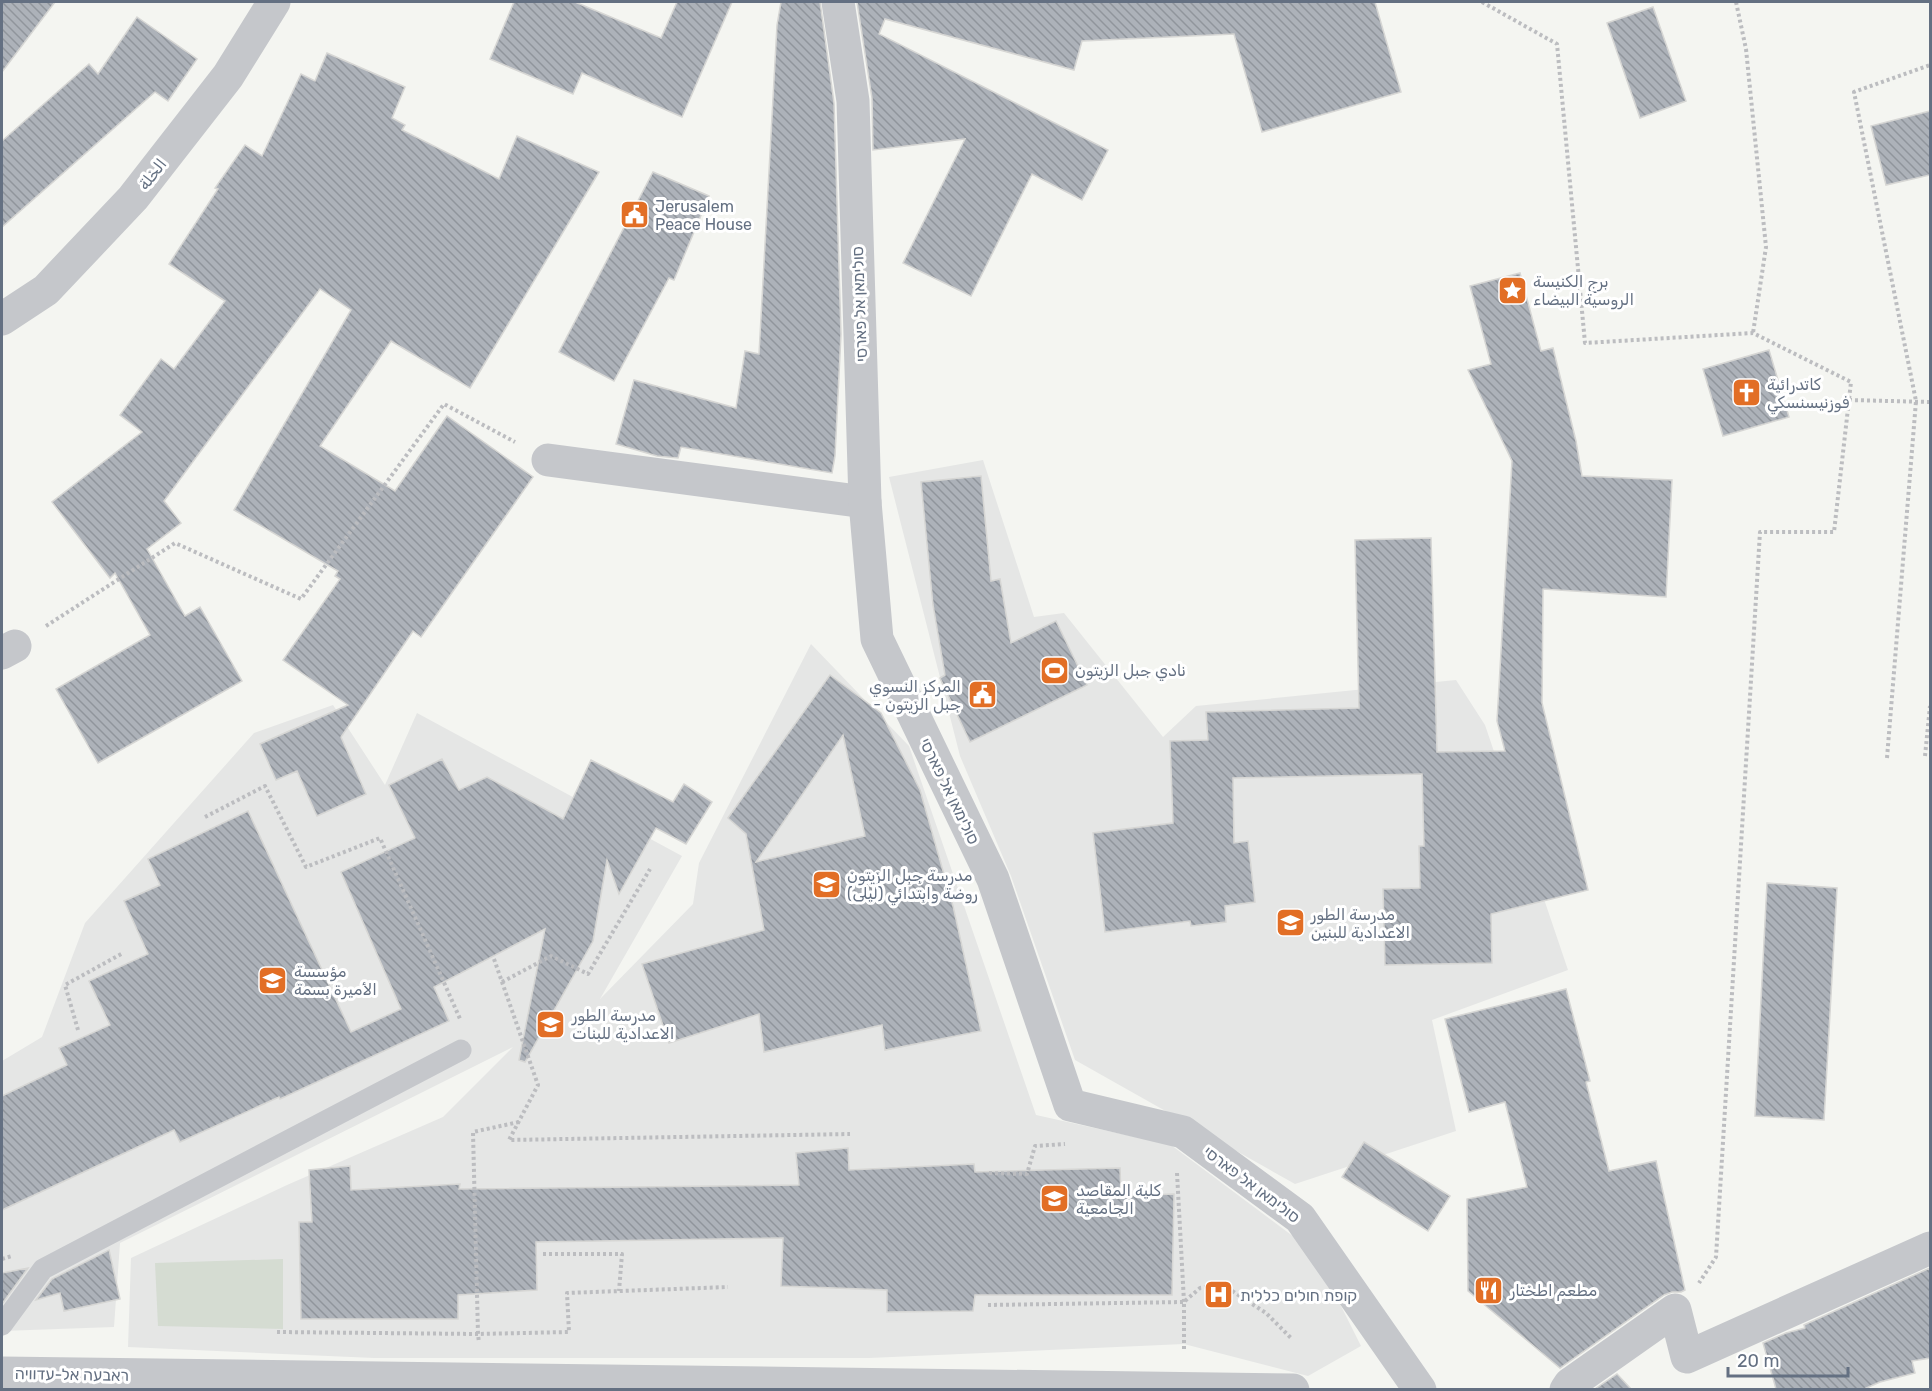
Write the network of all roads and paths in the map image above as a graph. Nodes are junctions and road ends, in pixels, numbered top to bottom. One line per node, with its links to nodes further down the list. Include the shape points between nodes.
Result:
1 (274, 2): 6 (street, الخلة, via 228,76 133,198 46,290)
2 (838, 2): 12 (street, סולימאן אל פארסי, via 853,101)
3 (1482, 2): 7 (path, via 1557,44 1585,343)
4 (1736, 2): 7 (path, via 1746,49 1766,247)
5 (1930, 66): 9 (path, via 1854,92)
6 (2, 319)
7 (1753, 333): 8 (path, via 1851,382)
8 (1849, 400): 9 (path); 35 (path, via 1834,532 1761,532 1716,1257)
9 (1916, 401): 10 (path); 16 (path)
10 (1930, 402)
11 (548, 460): 12 (street); 13 (path, via 444,404 302,599 175,543)
12 (865, 502): 45 (street, סולימאן אל פארסי, via 877,639 993,879 1070,1106 1183,1132 1300,1218)
13 (8, 650)
14 (1930, 706): 15 (path)
15 (1925, 756)
16 (1887, 758)
17 (205, 817): 23 (path, via 265,786 306,867 380,838 470,1041)
18 (650, 868): 21 (path, via 588,974 551,956)
19 (123, 953): 22 (path, via 65,985)
20 (494, 959): 21 (path)
21 (502, 982): 24 (path, via 538,1085)
22 (78, 1030)
23 (461, 1050): 36 (lane, via 43,1269)
24 (519, 1122): 25 (path, via 509,1140); 38 (path, via 473,1132)
25 (850, 1134)
26 (1068, 1144): 28 (path, via 1035,1146 1027,1174)
27 (1177, 1167): 33 (path)
28 (989, 1173)
29 (1930, 1248): 35 (street, via 1687,1357)
30 (543, 1254): 32 (path, via 622,1254)
31 (728, 1287): 32 (path)
32 (619, 1291): 38 (path, via 567,1293 569,1332)
33 (1184, 1302): 34 (path); 39 (path, via 1200,1288 1223,1285 1266,1314); 42 (path)
34 (988, 1305)
35 (1681, 1306): 46 (street)
36 (2, 1325)
37 (277, 1332): 38 (path)
38 (478, 1334)
39 (1291, 1338)
40 (2, 1373): 41 (street, ראבעה אל-עדוויה)
41 (266, 1383): 42 (street, ראבעה אל-עדוויה)
42 (1185, 1387): 43 (street, ראבעה אל-עדוויה)
43 (1238, 1389): 44 (street, ראבעה אל-עדוויה)
44 (1293, 1389)
45 (1420, 1389)
46 (1566, 1389)

